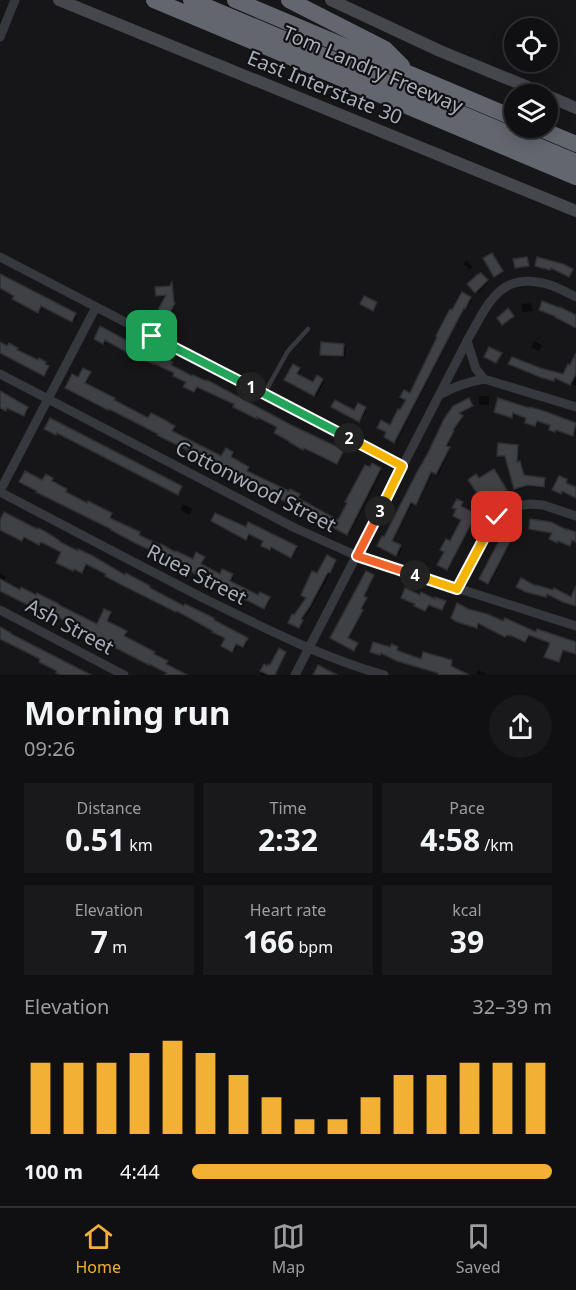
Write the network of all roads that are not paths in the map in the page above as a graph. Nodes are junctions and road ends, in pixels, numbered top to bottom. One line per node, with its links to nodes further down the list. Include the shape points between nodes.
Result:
1 (15, 0): 8 (street)
2 (59, 0): 20 (main road, East Interstate 30)
3 (154, 0): 14 (highway, Tom Landry Freeway)
4 (191, 0): 17 (highway)
5 (235, 0): 9 (highway, Tom Landry Freeway)
6 (289, 0): 9 (highway, via 385,49)
7 (331, 0): 10 (main road)
8 (0, 37)
9 (410, 73): 13 (highway, Tom Landry Freeway)
10 (520, 84)
11 (558, 100): 12 (main road)
12 (576, 108)
13 (504, 114)
14 (471, 133): 18 (highway, Tom Landry Freeway); 19 (highway, via 501,157)
15 (558, 136): 16 (highway)
16 (576, 144)
17 (576, 162)
18 (576, 177)
19 (576, 189)
20 (576, 211)
21 (0, 257): 23 (street)
22 (576, 297): 25 (street, via 535,282 510,284 490,301)
23 (96, 307): 28 (street); 30 (street)
24 (308, 329): 28 (lane, via 288,351)
25 (467, 341): 27 (street, via 476,369); 29 (street)
26 (0, 374): 30 (street, Cottonwood Street)
27 (484, 379): 29 (street, via 453,387); 31 (street)
28 (264, 394): 32 (street)
29 (440, 395): 32 (street)
30 (48, 399): 33 (street); 35 (street, Cottonwood Street, via 295,528)
31 (576, 407)
32 (402, 466): 35 (street)
33 (0, 492): 39 (street, Ruea Street)
34 (576, 516): 36 (street, via 543,505 507,510 490,527)
35 (357, 556): 36 (street, Cottonwood Street); 39 (street)
36 (457, 589): 38 (street, Cottonwood Street)
37 (0, 610): 40 (street, Ash Street)
38 (576, 626)
39 (308, 648): 41 (street); 42 (street, Ruea Street)
40 (124, 675)
41 (295, 675)
42 (384, 675)

